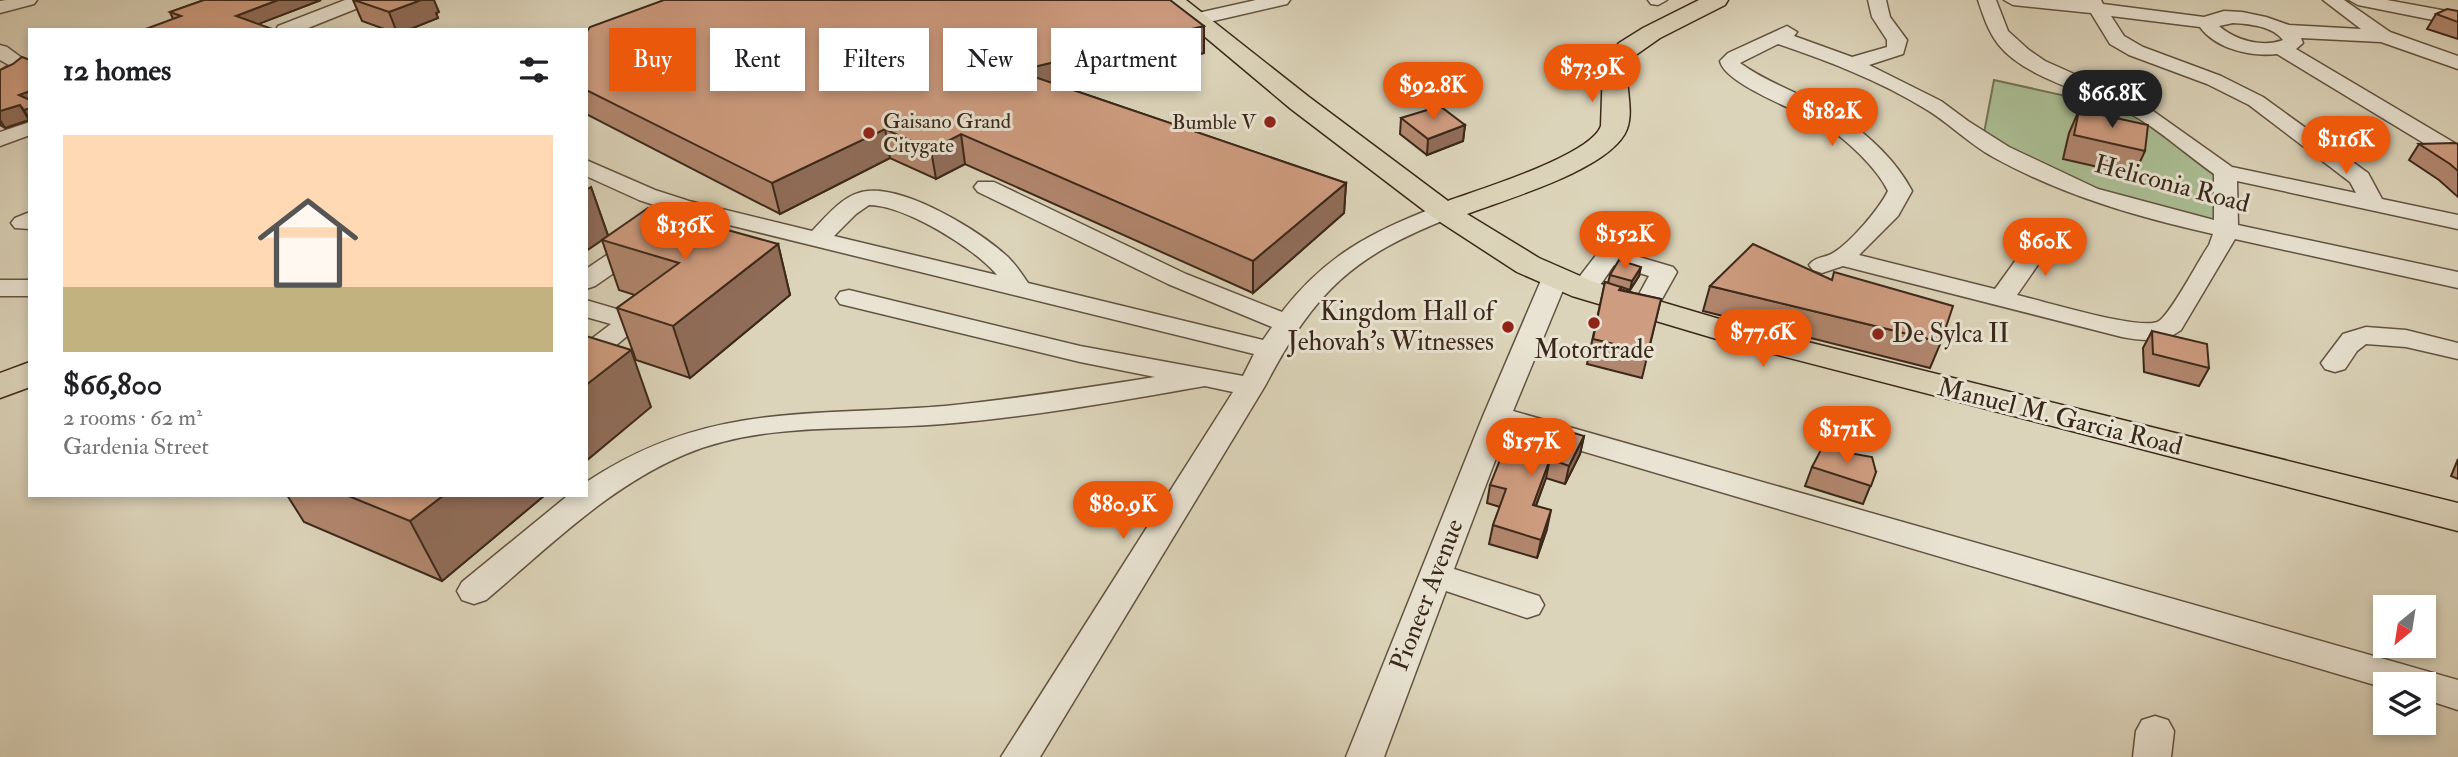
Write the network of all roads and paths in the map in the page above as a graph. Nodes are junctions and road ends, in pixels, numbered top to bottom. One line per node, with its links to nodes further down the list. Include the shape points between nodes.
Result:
1 (28, 0): 12 (street)
2 (362, 0): 17 (street)
3 (1281, 0): 13 (street)
4 (1717, 0): 33 (main road, via 1620,56 1615,65 1614,129 1599,148)
5 (1877, 0): 22 (street, via 1881,17 1897,40 1896,50)
6 (1987, 0): 29 (street, via 1999,32 2022,54 2139,110)
7 (2013, 0): 11 (street)
8 (2209, 0): 14 (street)
9 (2332, 0): 18 (street)
10 (2358, 0): 15 (street)
11 (2096, 4): 16 (street); 31 (street, via 2117,40 2256,101 2360,178)
12 (0, 6)
13 (1184, 10): 33 (main road, Manuel M. Garcia Road)
14 (2230, 17): 16 (street); 19 (street, via 2259,21)
15 (2458, 19)
16 (2209, 23): 19 (street, via 2227,40 2261,48)
17 (290, 28)
18 (2383, 36): 19 (street); 21 (street)
19 (2283, 39): 27 (street)
20 (0, 51): 23 (street, via 20,64)
21 (2455, 61): 24 (street, via 2443,72)
22 (1851, 64): 36 (street, Heliconia Road, via 1916,95 1977,138 2062,181 2123,204); 45 (street, Heliconia Road, via 1782,34 1730,61 1749,79 1834,122 1898,182 1900,191 1890,211 1832,261)
23 (0, 79)
24 (2458, 83)
25 (28, 129): 26 (street)
26 (0, 139)
27 (2458, 154)
28 (588, 168): 32 (street)
29 (2225, 173): 31 (street); 36 (street)
30 (986, 187): 47 (street, via 1164,273)
31 (2374, 204): 34 (street)
32 (692, 208): 37 (street); 38 (street)
33 (1444, 212): 40 (main road, Manuel M. Garcia Road, via 1500,249); 47 (street, via 1408,224 1360,250 1311,290)
34 (2458, 222)
35 (2050, 230): 45 (street)
36 (2226, 230): 39 (street, Heliconia Road); 45 (street, via 2166,330 2122,329)
37 (818, 239): 43 (street); 43 (street, via 857,203 887,199 985,250)
38 (588, 280)
39 (2458, 280)
40 (1569, 284): 55 (street, Pioneer Avenue); 56 (main road, Manuel M. Garcia Road, via 1783,347)
41 (0, 288): 42 (street)
42 (28, 288)
43 (1019, 288): 47 (street)
44 (849, 298): 52 (street, via 1080,354)
45 (2002, 298)
46 (588, 309): 49 (street, via 631,322)
47 (1278, 336): 53 (street)
48 (2458, 351): 50 (street, via 2386,337 2358,337)
49 (588, 354)
50 (2335, 363)
51 (28, 374): 54 (main road)
52 (1207, 377): 53 (street); 58 (street, via 944,415 753,426 701,437 642,462 601,489)
53 (1251, 386): 63 (street)
54 (0, 387)
55 (1496, 416): 57 (street, Pioneer Avenue); 60 (street)
56 (2458, 517)
57 (1434, 575): 59 (street); 64 (street, Pioneer Avenue)
58 (474, 592)
59 (1527, 605)
60 (2377, 672)
61 (2436, 689): 62 (street)
62 (2458, 695)
63 (1020, 757)
64 (1365, 757)

